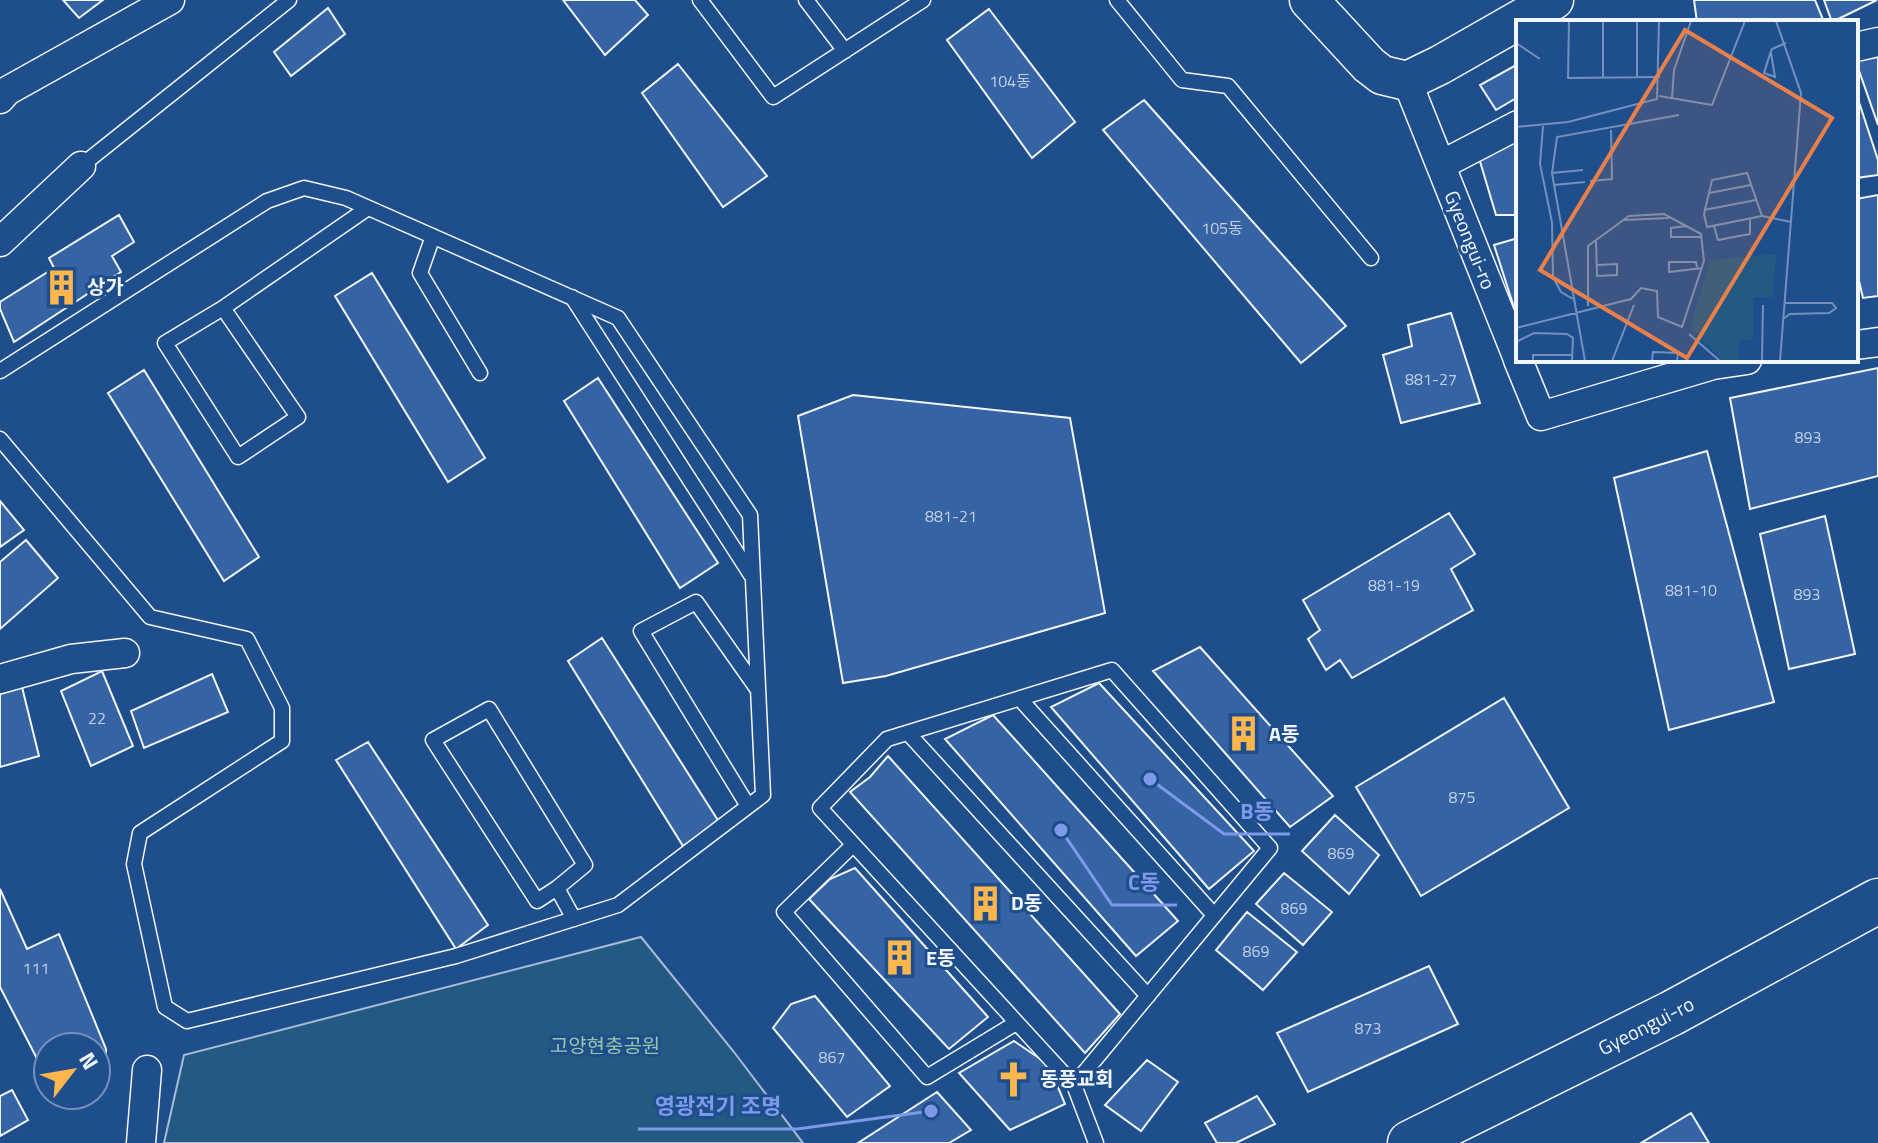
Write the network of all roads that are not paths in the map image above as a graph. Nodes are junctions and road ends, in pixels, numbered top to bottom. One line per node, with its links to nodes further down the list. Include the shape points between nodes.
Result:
1 (170, 0): 13 (street)
2 (289, 0): 16 (lane)
3 (700, 0): 11 (lane, via 773,97)
4 (806, 0): 11 (lane)
5 (923, 0): 11 (lane)
6 (1309, 0): 12 (street, via 1369,65 1382,75)
7 (1123, 2): 20 (lane, via 1182,80 1228,86)
8 (1529, 6): 12 (street)
9 (1878, 42): 10 (street)
10 (1858, 47)
11 (845, 51)
12 (1407, 81): 15 (street, Gyeongui-ro)
13 (0, 99)
14 (1516, 126): 15 (street, Gyeongui-ro)
15 (1441, 165): 25 (street, Gyeongui-ro)
16 (81, 166): 19 (street)
17 (368, 208): 18 (lane); 22 (lane); 28 (lane, via 304,188 267,201)
18 (433, 236): 21 (lane); 29 (lane, via 420,273)
19 (0, 242)
20 (1371, 258)
21 (571, 297): 31 (lane); 31 (lane, via 618,318 750,515)
22 (223, 308): 22 (lane, via 298,417 238,457 165,343)
23 (1878, 342): 24 (street)
24 (1858, 345)
25 (1516, 355)
26 (1519, 362): 27 (street, Gyeongui-ro, via 1541,416)
27 (1733, 362)
28 (0, 371)
29 (480, 373)
30 (0, 439): 42 (lane, via 150,617 247,639 282,708 282,741 140,833 134,864 165,1007 187,1021 456,956)
31 (753, 578): 34 (lane)
32 (125, 653): 33 (street, via 71,659)
33 (0, 679)
34 (758, 690): 37 (lane, via 763,795); 37 (lane, via 696,602 641,631)
35 (1020, 699): 36 (lane); 41 (lane); 41 (lane, via 1112,670 1270,848)
36 (908, 733): 38 (lane, via 887,739 820,808); 43 (lane)
37 (748, 806): 42 (lane, via 618,905)
38 (853, 845): 44 (lane); 44 (lane, via 784,912 927,1077)
39 (557, 888): 39 (lane, via 537,901 433,740 489,709 585,865); 42 (lane)
40 (1878, 901): 49 (main road, Gyeongui-ro, via 1672,1013)
41 (1214, 915): 43 (lane)
42 (574, 919)
43 (1148, 996): 46 (lane)
44 (1016, 1023): 46 (lane)
45 (147, 1070): 47 (street)
46 (1074, 1085): 48 (lane)
47 (141, 1143)
48 (1096, 1143)
49 (1410, 1143)

